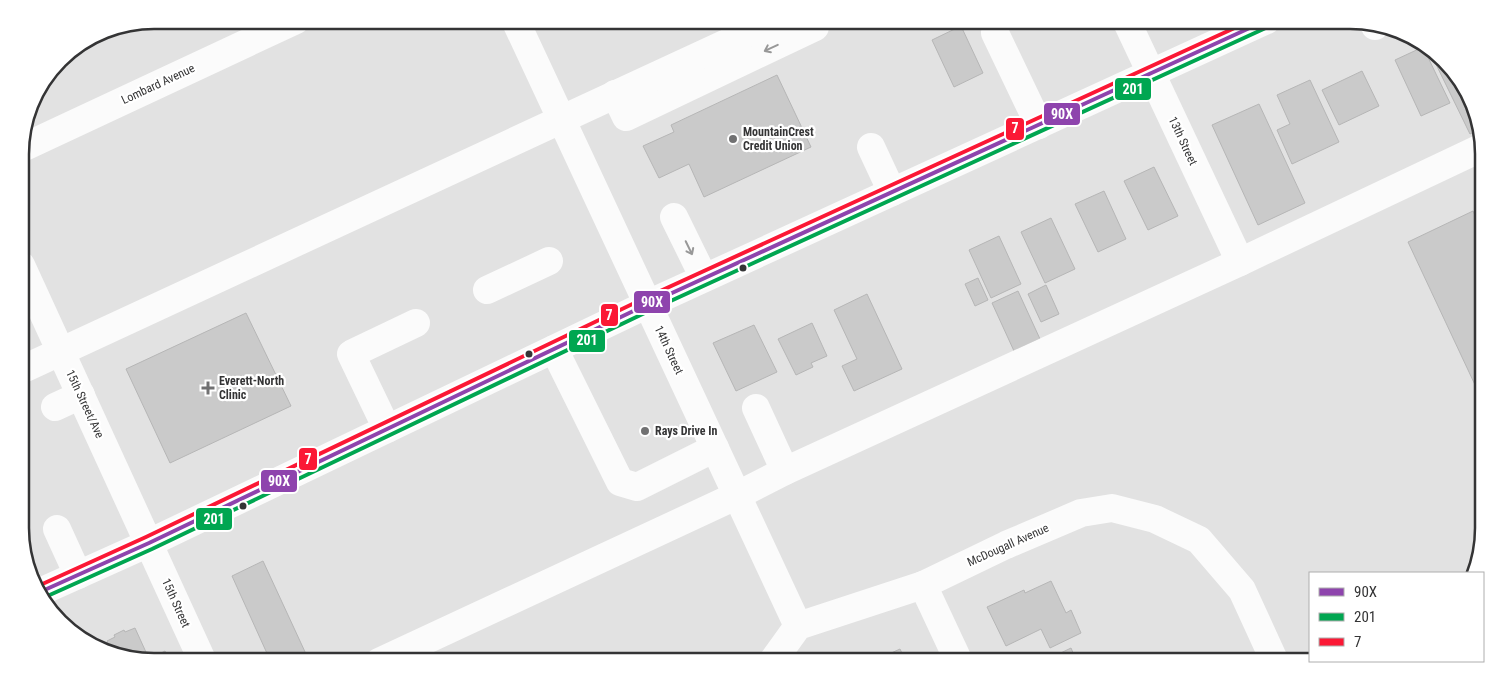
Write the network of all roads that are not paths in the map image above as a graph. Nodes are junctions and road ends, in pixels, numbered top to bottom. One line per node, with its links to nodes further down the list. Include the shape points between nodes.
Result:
1 (277, 29): 12 (street, Lombard Avenue)
2 (519, 29): 10 (street, 14th Street)
3 (760, 29): 9 (street)
4 (801, 29): 9 (street, one-way to 9)
5 (1130, 29): 8 (street, 13th Street)
6 (1248, 29): 8 (street)
7 (996, 33): 11 (street)
8 (1152, 74): 11 (street); 18 (street, 13th Street)
9 (620, 106): 10 (street)
10 (562, 120): 22 (street, 14th Street); 25 (street)
11 (1039, 125): 15 (street)
12 (29, 145)
13 (871, 147): 15 (street)
14 (1475, 150): 18 (street, via 1440,161)
15 (892, 192): 19 (street)
16 (674, 217): 19 (street, one-way to 19)
17 (549, 261): 21 (street)
18 (1240, 262): 32 (street)
19 (704, 278): 22 (street)
20 (29, 282): 25 (street, 15th Street/Ave)
21 (487, 290)
22 (648, 304): 24 (street); 31 (street, 14th Street)
23 (416, 323): 30 (street, via 351,354)
24 (554, 349): 30 (street); 31 (street, via 620,482 637,487)
25 (61, 352): 26 (street); 27 (street, 15th Street/Ave)
26 (29, 366)
27 (81, 395): 28 (street); 35 (street, 15th Street/Ave)
28 (55, 407)
29 (756, 408): 32 (street)
30 (387, 429): 35 (street)
31 (715, 448): 33 (street, 14th Street)
32 (785, 471): 33 (street)
33 (738, 495): 39 (street, 14th Street); 41 (street)
34 (57, 529): 36 (street)
35 (149, 543): 36 (street); 40 (street, 15th Street)
36 (78, 575): 38 (street)
37 (923, 585): 39 (street, McDougall Avenue); 43 (street); 44 (street, McDougall Avenue, via 1081,513 1112,508 1155,518 1199,540 1242,590)
38 (45, 590)
39 (798, 626): 42 (street)
40 (199, 653)
41 (398, 653)
42 (778, 653)
43 (955, 653)
44 (1271, 653)

